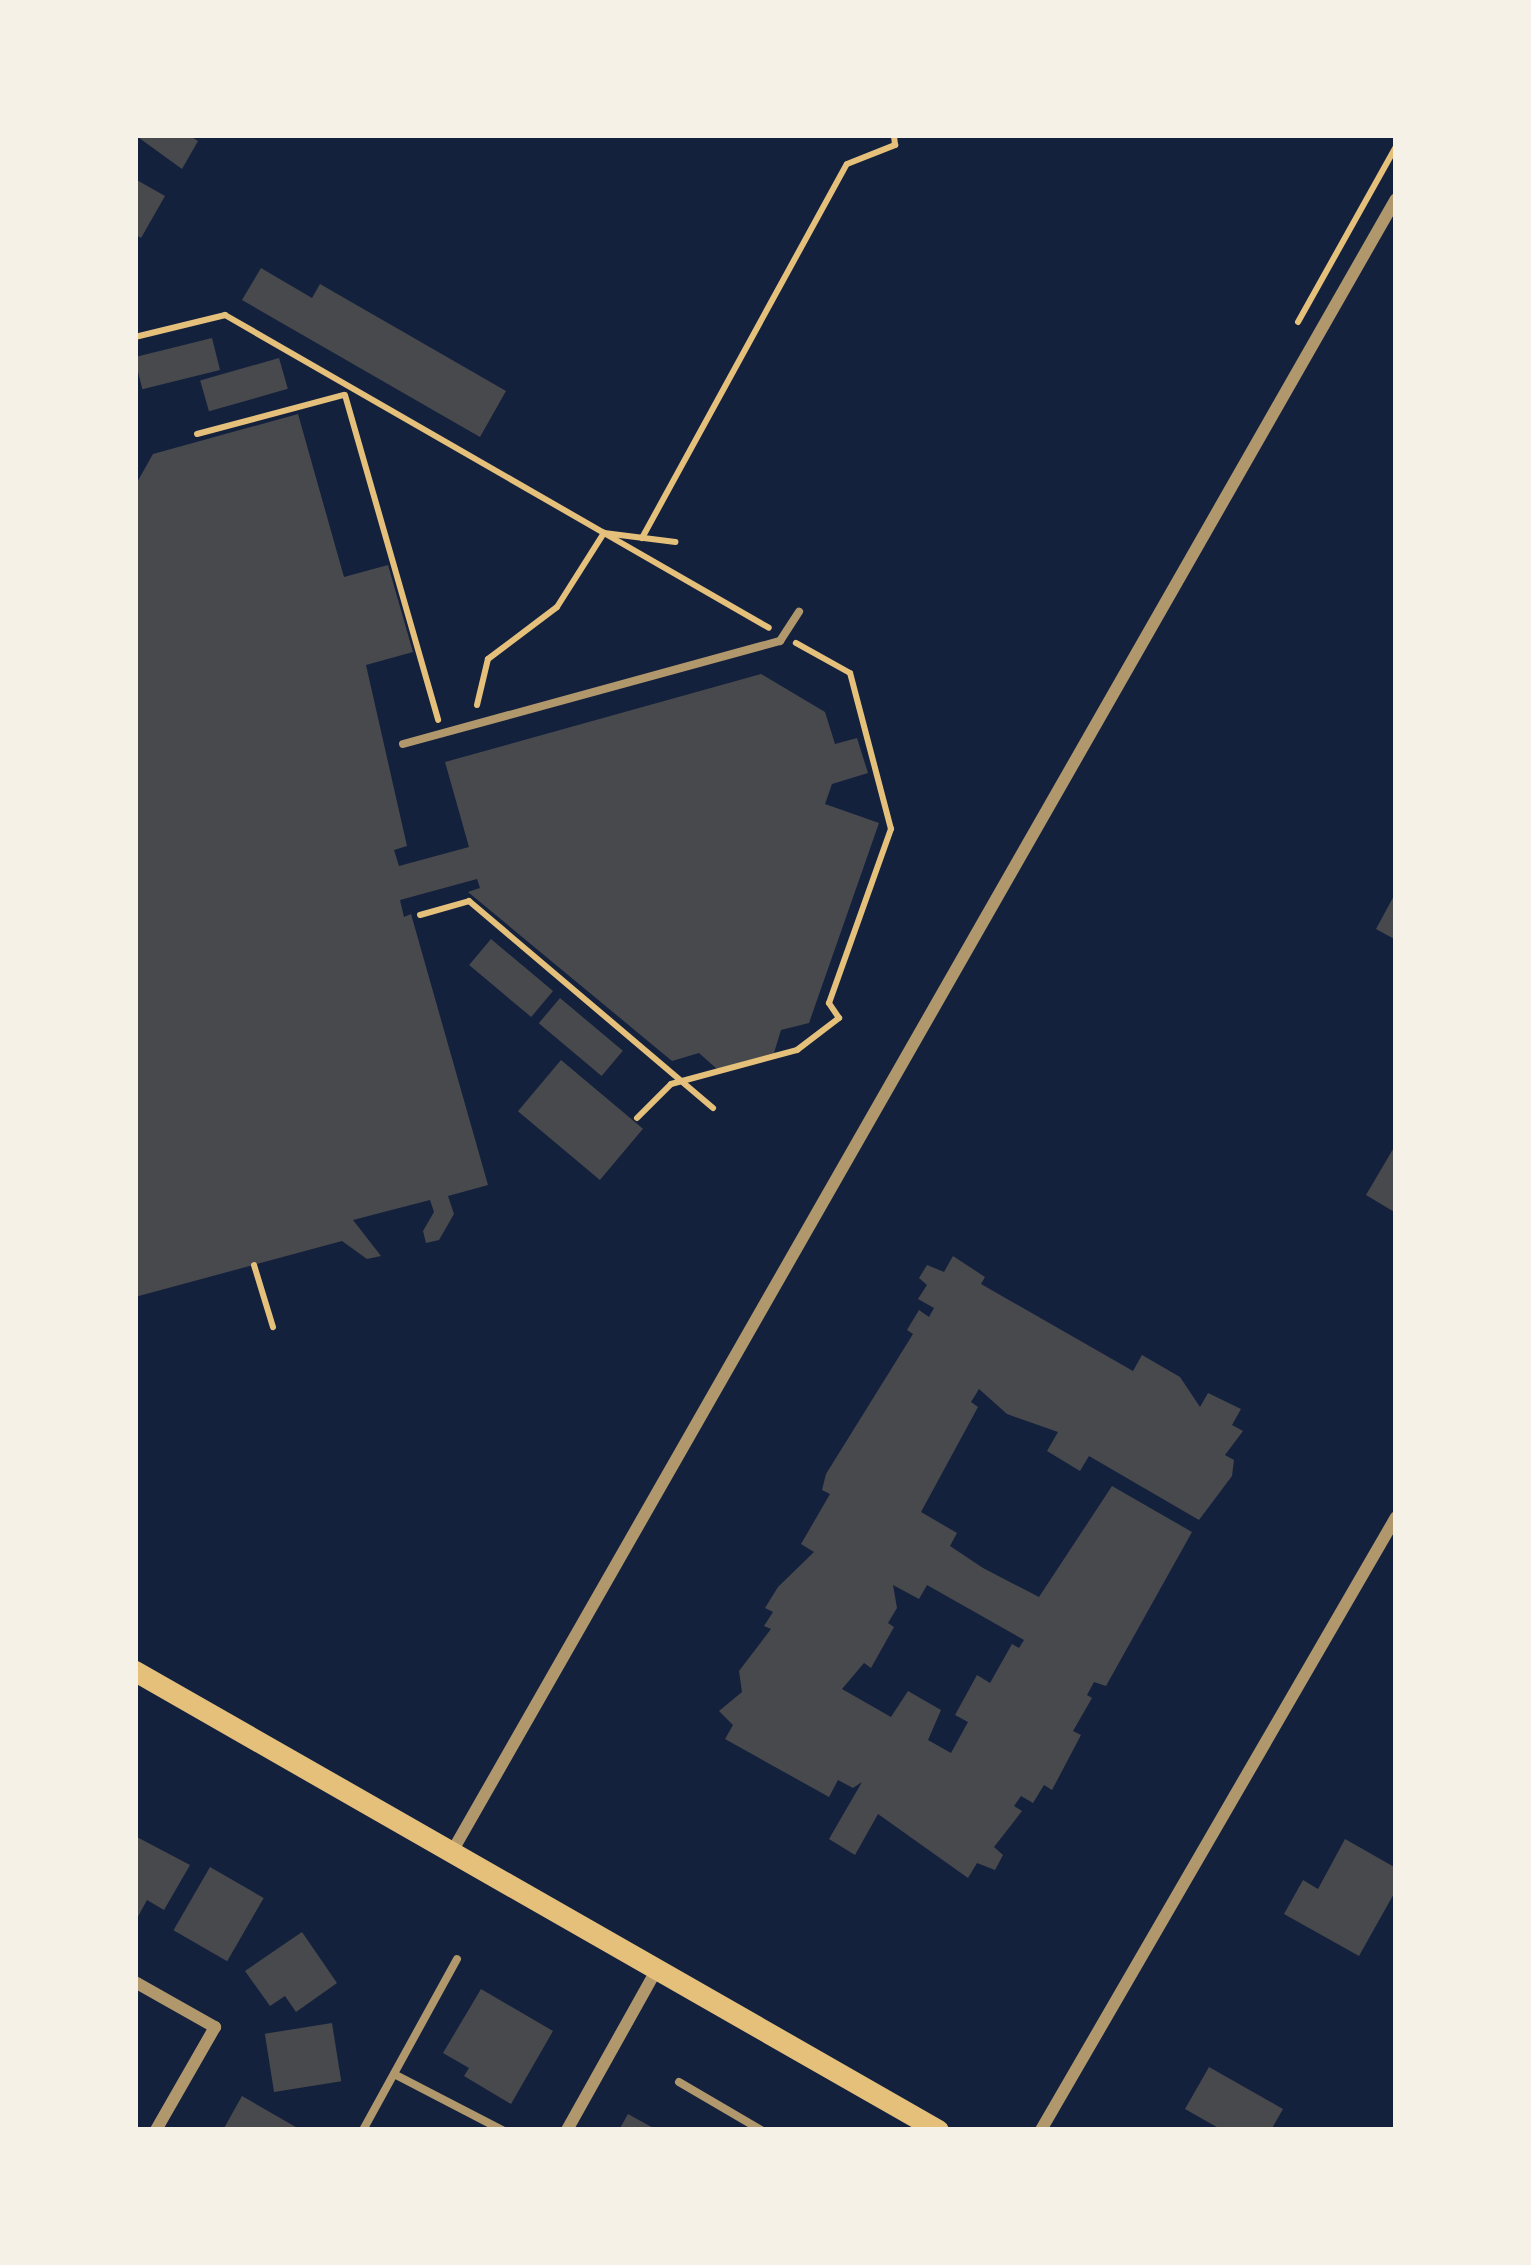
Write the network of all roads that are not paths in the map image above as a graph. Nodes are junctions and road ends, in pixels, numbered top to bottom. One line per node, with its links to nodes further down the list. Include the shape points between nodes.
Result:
1 (1396, 199): 6 (street)
2 (799, 612): 3 (lane, via 784,636)
3 (403, 744)
4 (1396, 1517): 19 (street)
5 (135, 1671): 6 (main road)
6 (453, 1850): 8 (main road)
7 (457, 1959): 10 (lane)
8 (657, 1969): 16 (street); 18 (main road)
9 (135, 1982): 13 (street, via 215,2027)
10 (394, 2074): 14 (lane); 15 (lane)
11 (679, 2082): 12 (lane)
12 (749, 2127): 17 (lane)
13 (156, 2130)
14 (363, 2130)
15 (502, 2130)
16 (568, 2130)
17 (761, 2130)
18 (938, 2130)
19 (1041, 2130)

